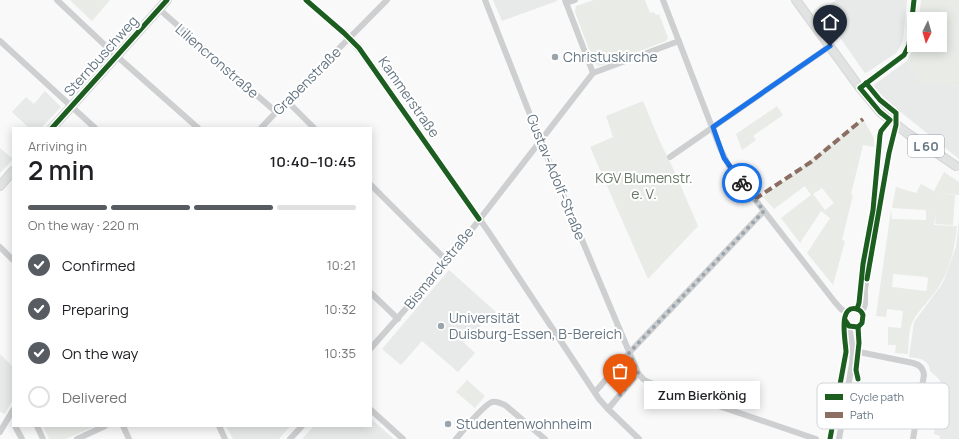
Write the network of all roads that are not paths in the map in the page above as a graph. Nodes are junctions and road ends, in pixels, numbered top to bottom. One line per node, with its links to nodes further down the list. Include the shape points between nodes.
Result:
1 (57, 0): 16 (street)
2 (167, 0): 11 (main road, Sternbuschweg)
3 (306, 0): 12 (street, Kammerstraße)
4 (387, 0): 12 (street, Grabenstraße)
5 (485, 0): 29 (street, Gustav-Adolf-Straße)
6 (575, 0): 10 (street)
7 (663, 0): 14 (street)
8 (796, 0): 15 (main road, L 60)
9 (914, 0): 18 (street, via 909,45 904,55)
10 (566, 2): 17 (street)
11 (159, 9): 16 (main road, Sternbuschweg); 21 (street, Liliencronstraße)
12 (349, 39): 19 (street, Grabenstraße); 36 (street, Kammerstraße, via 370,63)
13 (0, 41): 20 (street)
14 (679, 41): 17 (street); 28 (street)
15 (830, 46): 18 (main road, L 60); 28 (street)
16 (117, 56): 20 (main road, Sternbuschweg); 25 (street)
17 (593, 73): 29 (street, Bismarckstraße)
18 (860, 88): 22 (main road, L 60, via 880,112)
19 (288, 101): 21 (street, Grabenstraße); 27 (street)
20 (71, 106): 23 (main road, Sternbuschweg); 24 (street)
21 (276, 112): 26 (street, Grabenstraße)
22 (896, 125): 31 (main road, L 60); 41 (street)
23 (53, 127)
24 (94, 127)
25 (197, 127)
26 (262, 127)
27 (313, 127)
28 (713, 127): 30 (street); 35 (street, via 724,158)
29 (540, 140): 36 (street, Bismarckstraße); 48 (street, Gustav-Adolf-Straße)
30 (670, 157)
31 (956, 166)
32 (12, 172): 33 (main road)
33 (0, 186)
34 (372, 186): 39 (street)
35 (764, 211): 42 (street, via 834,301); 48 (street)
36 (479, 219): 39 (street, Bismarckstraße); 52 (street, Kammerstraße)
37 (0, 248): 38 (street)
38 (12, 259)
39 (447, 261): 43 (street, Bismarckstraße)
40 (372, 294): 43 (street)
41 (860, 311): 42 (street, via 851,309); 45 (street, via 863,321)
42 (846, 312): 44 (street, via 845,320)
43 (398, 319): 46 (street, Bismarckstraße)
44 (850, 326): 45 (street); 47 (street)
45 (858, 327): 47 (street, via 859,344)
46 (372, 347)
47 (856, 350): 50 (street); 51 (street, via 919,365 923,371)
48 (629, 353): 49 (street, Gustav-Adolf-Straße); 52 (street)
49 (638, 373): 53 (street); 77 (street, via 648,382)
50 (849, 383)
51 (923, 383)
52 (595, 392): 53 (street, Kammerstraße)
53 (608, 409): 76 (street, Kammerstraße)
54 (372, 411): 73 (street)
55 (12, 412): 56 (street)
56 (9, 417): 57 (street); 66 (street)
57 (12, 421)
58 (16, 427): 67 (street)
59 (38, 427): 68 (street)
60 (103, 427): 69 (street)
61 (124, 427): 70 (street)
62 (219, 427): 71 (street)
63 (301, 427): 72 (street)
64 (841, 429): 78 (street)
65 (915, 429): 79 (street)
66 (0, 432)
67 (22, 439)
68 (44, 439)
69 (77, 439)
70 (129, 439)
71 (225, 439)
72 (290, 439)
73 (403, 439)
74 (456, 439): 75 (street, via 478,413 491,403 497,402 505,405)
75 (545, 439)
76 (639, 439)
77 (816, 439)
78 (839, 439)
79 (913, 439)

